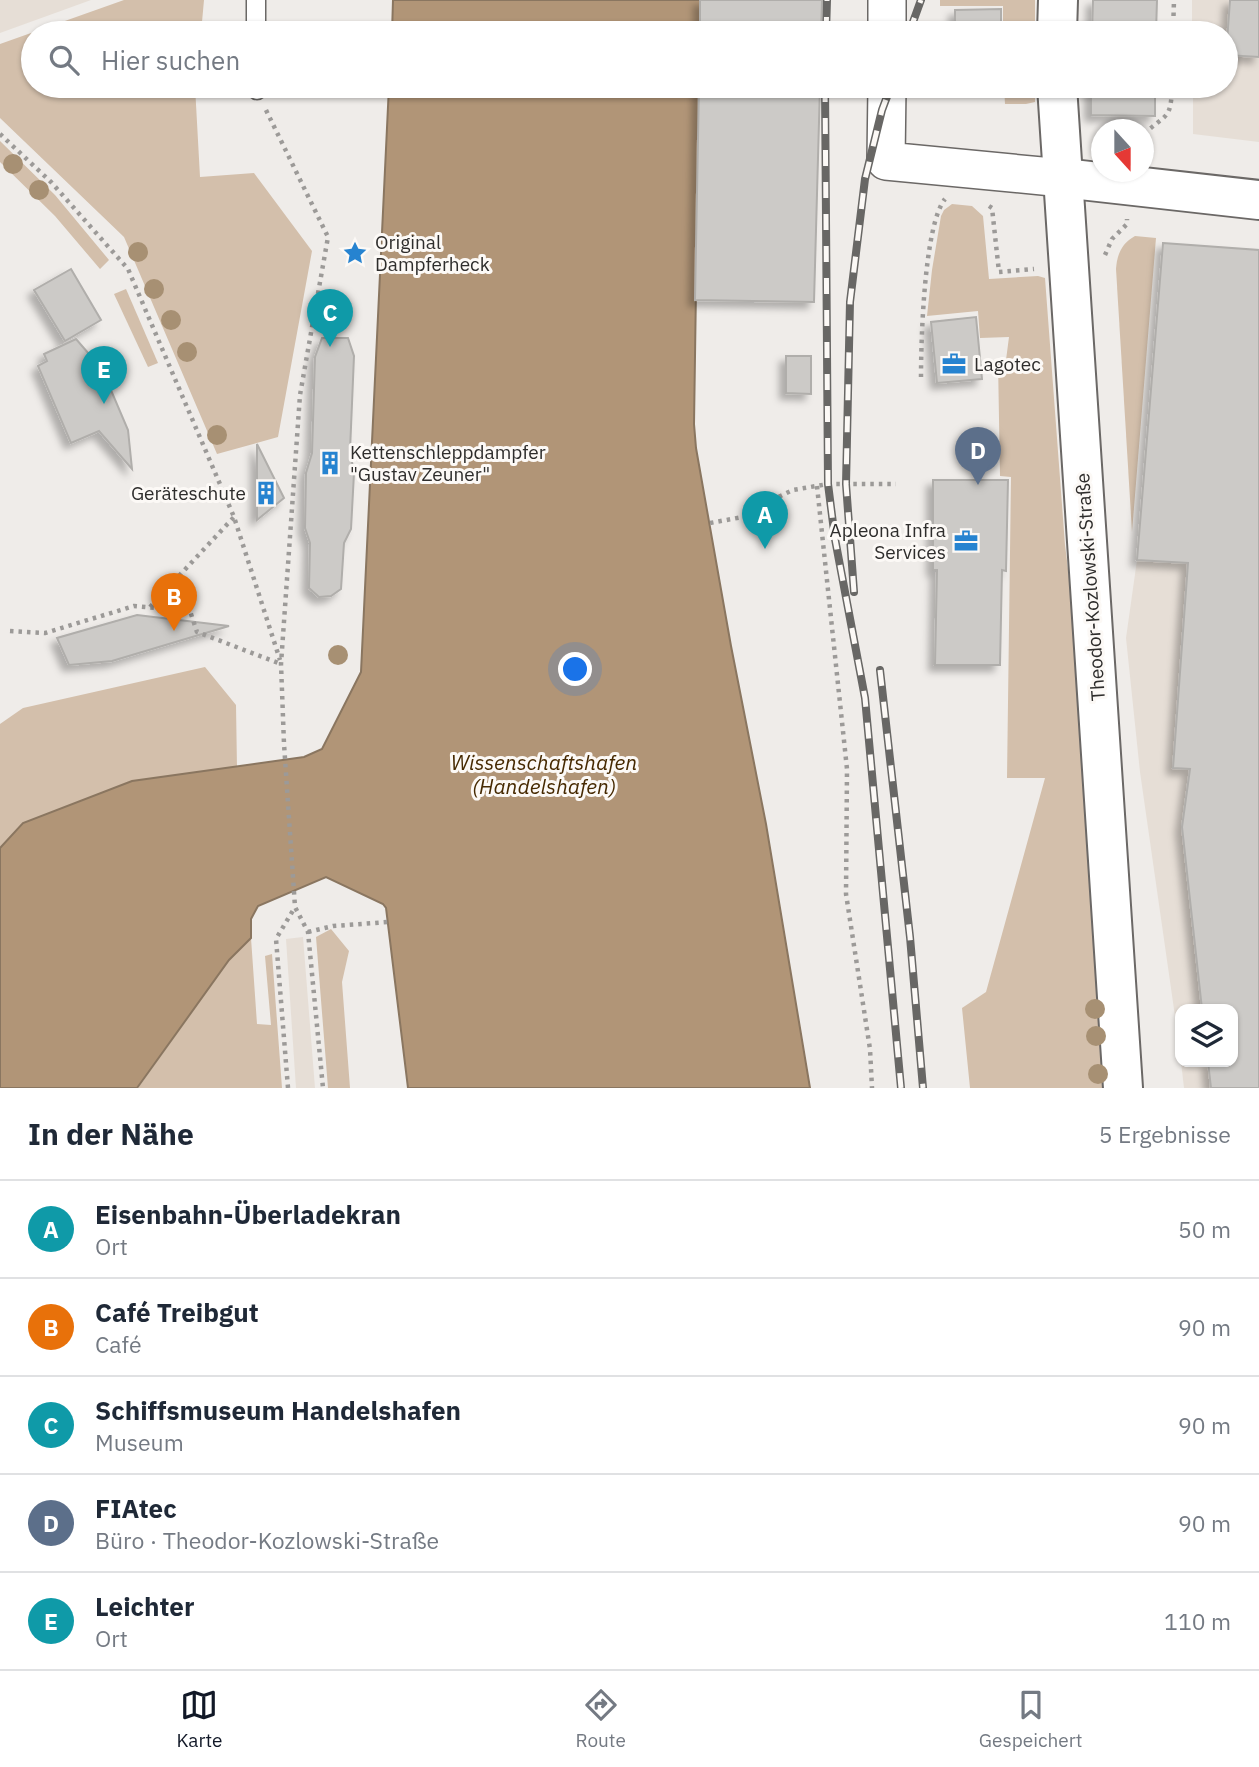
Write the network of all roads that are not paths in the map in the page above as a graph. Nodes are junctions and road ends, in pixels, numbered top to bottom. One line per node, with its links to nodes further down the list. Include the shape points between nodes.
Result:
1 (256, 0): 4 (lane)
2 (887, 0): 5 (street)
3 (1058, 0): 6 (main road)
4 (256, 21)
5 (887, 21)
6 (1057, 21)
7 (887, 98): 9 (street, via 886,161)
8 (1058, 98): 9 (main road, Theodor-Kozlowski-Straße)
9 (1063, 178): 10 (main road); 11 (main road, Theodor-Kozlowski-Straße)
10 (1259, 200)
11 (1124, 1088)

